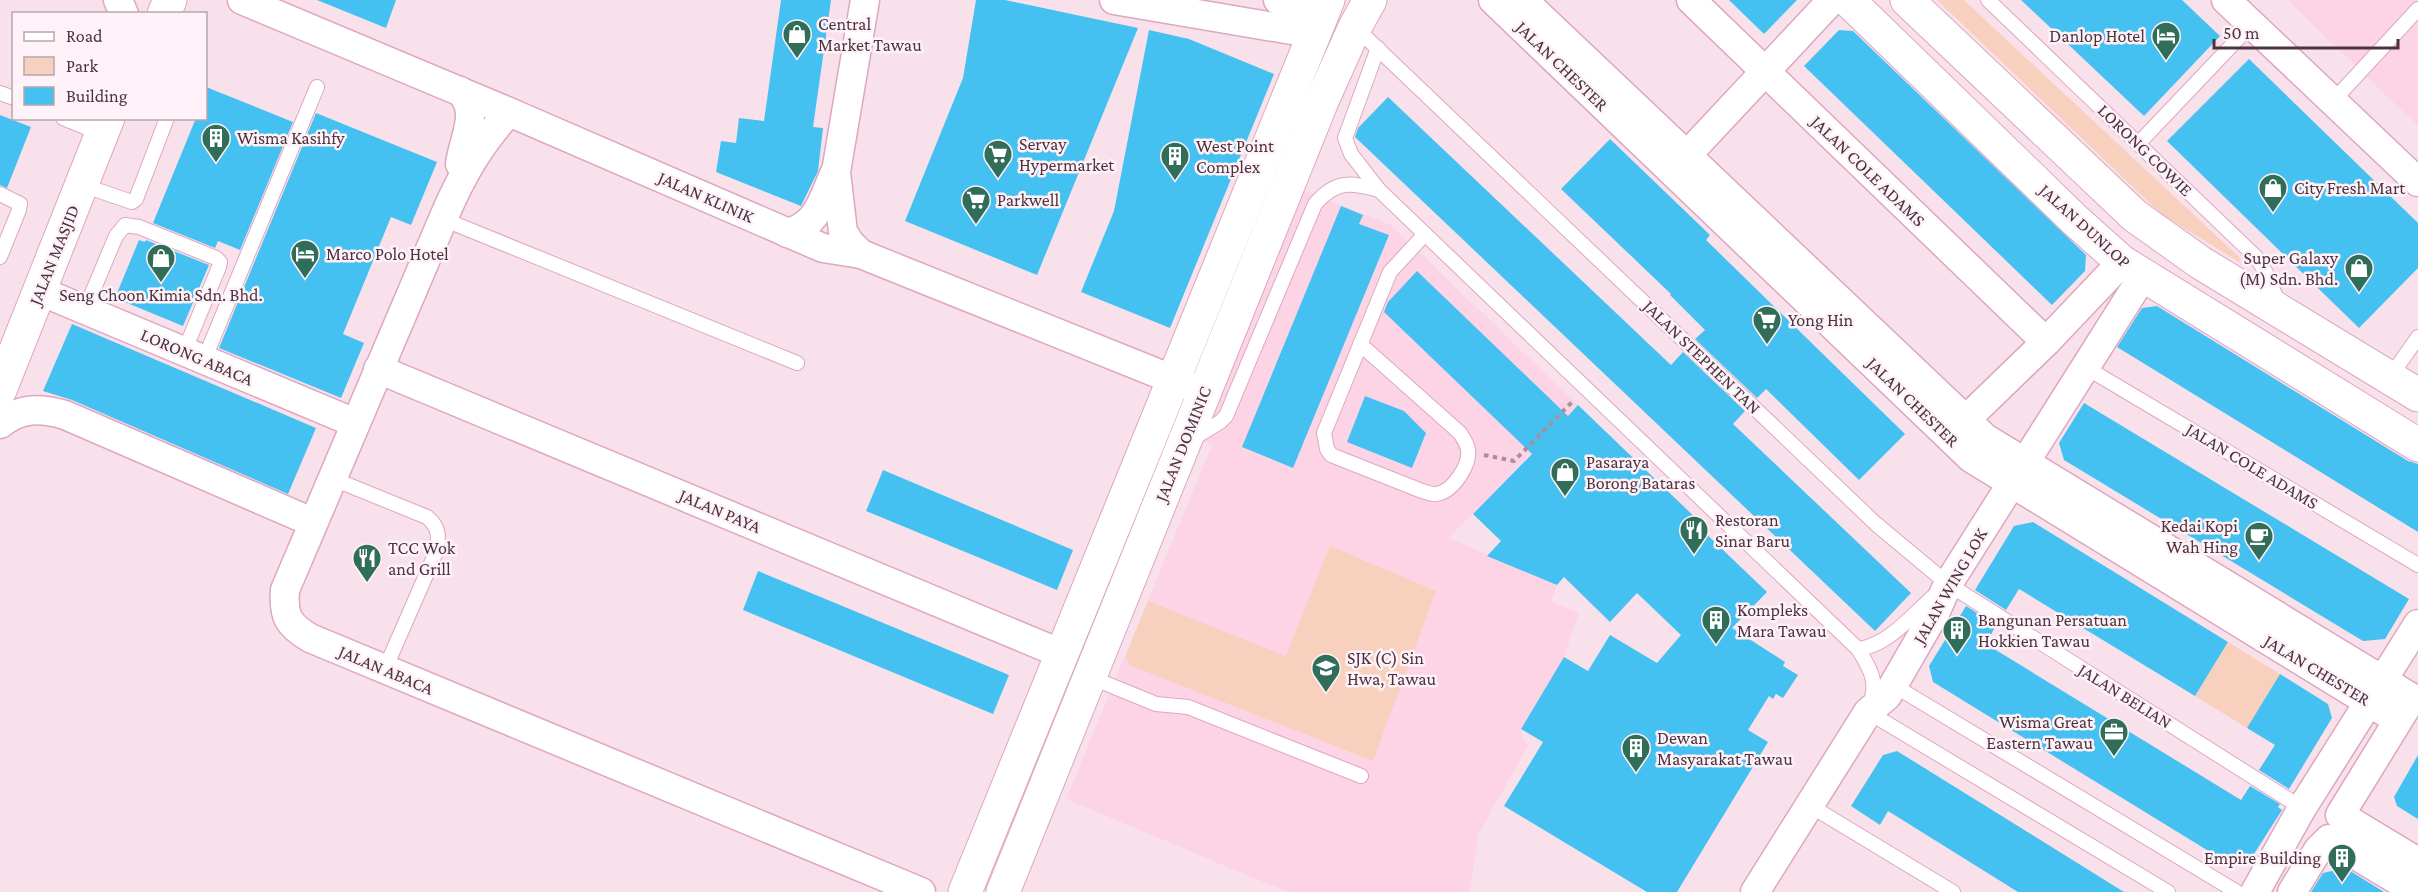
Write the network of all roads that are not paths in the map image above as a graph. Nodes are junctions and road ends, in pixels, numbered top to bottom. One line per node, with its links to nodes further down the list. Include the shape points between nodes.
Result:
1 (242, 0): 20 (street, JALAN KLINIK)
2 (865, 0): 28 (street)
3 (1114, 0): 15 (street)
4 (1278, 0): 15 (street)
5 (1493, 0): 57 (street, JALAN CHESTER)
6 (1523, 0): 27 (street, JALAN CHESTER)
7 (1690, 0): 18 (street, JALAN COLE ADAMS)
8 (1832, 0): 18 (street)
9 (1848, 0): 17 (street, JALAN DUNLOP)
10 (1873, 0): 17 (street)
11 (1907, 0): 34 (street)
12 (1988, 0): 26 (lane, LORONG COWIE)
13 (2226, 0): 16 (street)
14 (2418, 9): 21 (lane)
15 (1345, 17): 32 (lane, via 1345,138 1351,154); 53 (street, JALAN DOMINIC, via 1318,112); 64 (lane, JALAN STEPHEN TAN, via 1876,524)
16 (2252, 24): 21 (street); 26 (lane)
17 (1901, 51): 40 (street, JALAN DUNLOP, via 2076,221)
18 (1765, 71): 27 (street); 45 (street, JALAN COLE ADAMS)
19 (318, 87): 47 (lane)
20 (460, 91): 22 (street, JALAN KLINIK); 31 (street, via 471,111)
21 (2333, 101): 29 (street)
22 (508, 111): 31 (street, via 480,146); 36 (street, JALAN KLINIK)
23 (72, 120): 25 (lane)
24 (166, 120): 30 (lane, via 136,199 128,202)
25 (105, 127): 30 (street, JALAN MASJID)
26 (2138, 144): 43 (lane, LORONG COWIE, via 2256,257)
27 (1687, 155): 57 (street, JALAN CHESTER)
28 (836, 172): 36 (street, via 814,217 800,230); 38 (street, via 843,232)
29 (2418, 182)
30 (82, 184): 41 (street, JALAN MASJID)
31 (457, 187): 35 (street, JALAN ABACA)
32 (1379, 190): 37 (lane); 58 (lane, via 1343,184 1327,190 1315,204 1226,416)
33 (0, 194): 39 (lane, via 20,204)
34 (2112, 195): 40 (street, via 2150,252 2149,262); 43 (street, via 2201,263)
35 (442, 219): 48 (lane); 50 (street, JALAN ABACA)
36 (787, 233): 38 (street, JALAN KLINIK, via 824,248)
37 (1425, 234): 46 (lane, via 1390,272); 66 (lane)
38 (861, 254): 53 (street, JALAN KLINIK)
39 (0, 257)
40 (2132, 269): 45 (street); 49 (street, JALAN WING LOK); 59 (street, JALAN DUNLOP)
41 (40, 291): 42 (street, LORONG ABACA); 52 (street, JALAN MASJID)
42 (85, 310): 47 (street, LORONG ABACA); 47 (lane, via 116,236 125,225 216,258 219,267)
43 (2283, 313): 51 (street)
44 (2418, 337): 51 (lane)
45 (2046, 342): 49 (street, via 2042,364 2051,376 2067,380); 57 (street)
46 (1360, 344): 46 (lane, via 1467,443 1469,453 1463,469 1450,487 1436,494 1412,487 1331,455 1327,449 1324,433)
47 (194, 356): 56 (street, LORONG ABACA)
48 (796, 363)
49 (2085, 367): 60 (street, JALAN WING LOK); 63 (lane, JALAN COLE ADAMS)
50 (378, 369): 56 (street, JALAN ABACA); 67 (street, JALAN PAYA)
51 (2389, 377): 54 (street)
52 (3, 378)
53 (1189, 386): 58 (street, JALAN DOMINIC); 67 (street, JALAN DOMINIC)
54 (2418, 394)
55 (0, 423): 62 (street, via 37,409 65,415)
56 (355, 423): 61 (street, JALAN ABACA)
57 (1957, 428): 60 (street, JALAN CHESTER, via 1992,443)
58 (1183, 444): 69 (street, JALAN DOMINIC)
59 (2418, 445)
60 (2018, 473): 64 (street, JALAN WING LOK); 71 (street, JALAN CHESTER)
61 (331, 478): 62 (street, JALAN ABACA); 68 (lane, via 426,517 437,526 437,550)
62 (312, 522): 68 (street, JALAN ABACA, via 285,590 288,620 310,638)
63 (2418, 565)
64 (1948, 584): 66 (lane, via 1883,640); 70 (street, JALAN WING LOK); 76 (lane, JALAN BELIAN)
65 (2418, 624): 71 (street)
66 (1858, 649): 73 (lane, via 1873,680 1874,694)
67 (1062, 654): 80 (street, JALAN DOMINIC)
68 (385, 669): 79 (street, JALAN ABACA)
69 (1090, 677): 74 (lane, via 1156,704 1188,707); 81 (street, JALAN DOMINIC)
70 (1893, 685): 73 (street, JALAN WING LOK, via 1884,700); 85 (lane)
71 (2377, 691): 72 (street, JALAN CHESTER); 76 (street)
72 (2409, 702): 77 (street)
73 (1868, 712): 75 (street, JALAN WING LOK); 84 (lane)
74 (1361, 776)
75 (1809, 805): 82 (street, JALAN WING LOK); 83 (lane)
76 (2302, 808): 77 (street, via 2298,822 2303,835 2316,842); 86 (street)
77 (2335, 827): 78 (street); 87 (street); 88 (street)
78 (2418, 862)
79 (921, 892)
80 (964, 892)
81 (1003, 892)
82 (1755, 892)
83 (1953, 892)
84 (2168, 892)
85 (2237, 892)
86 (2255, 892)
87 (2292, 892)
88 (2417, 892)

